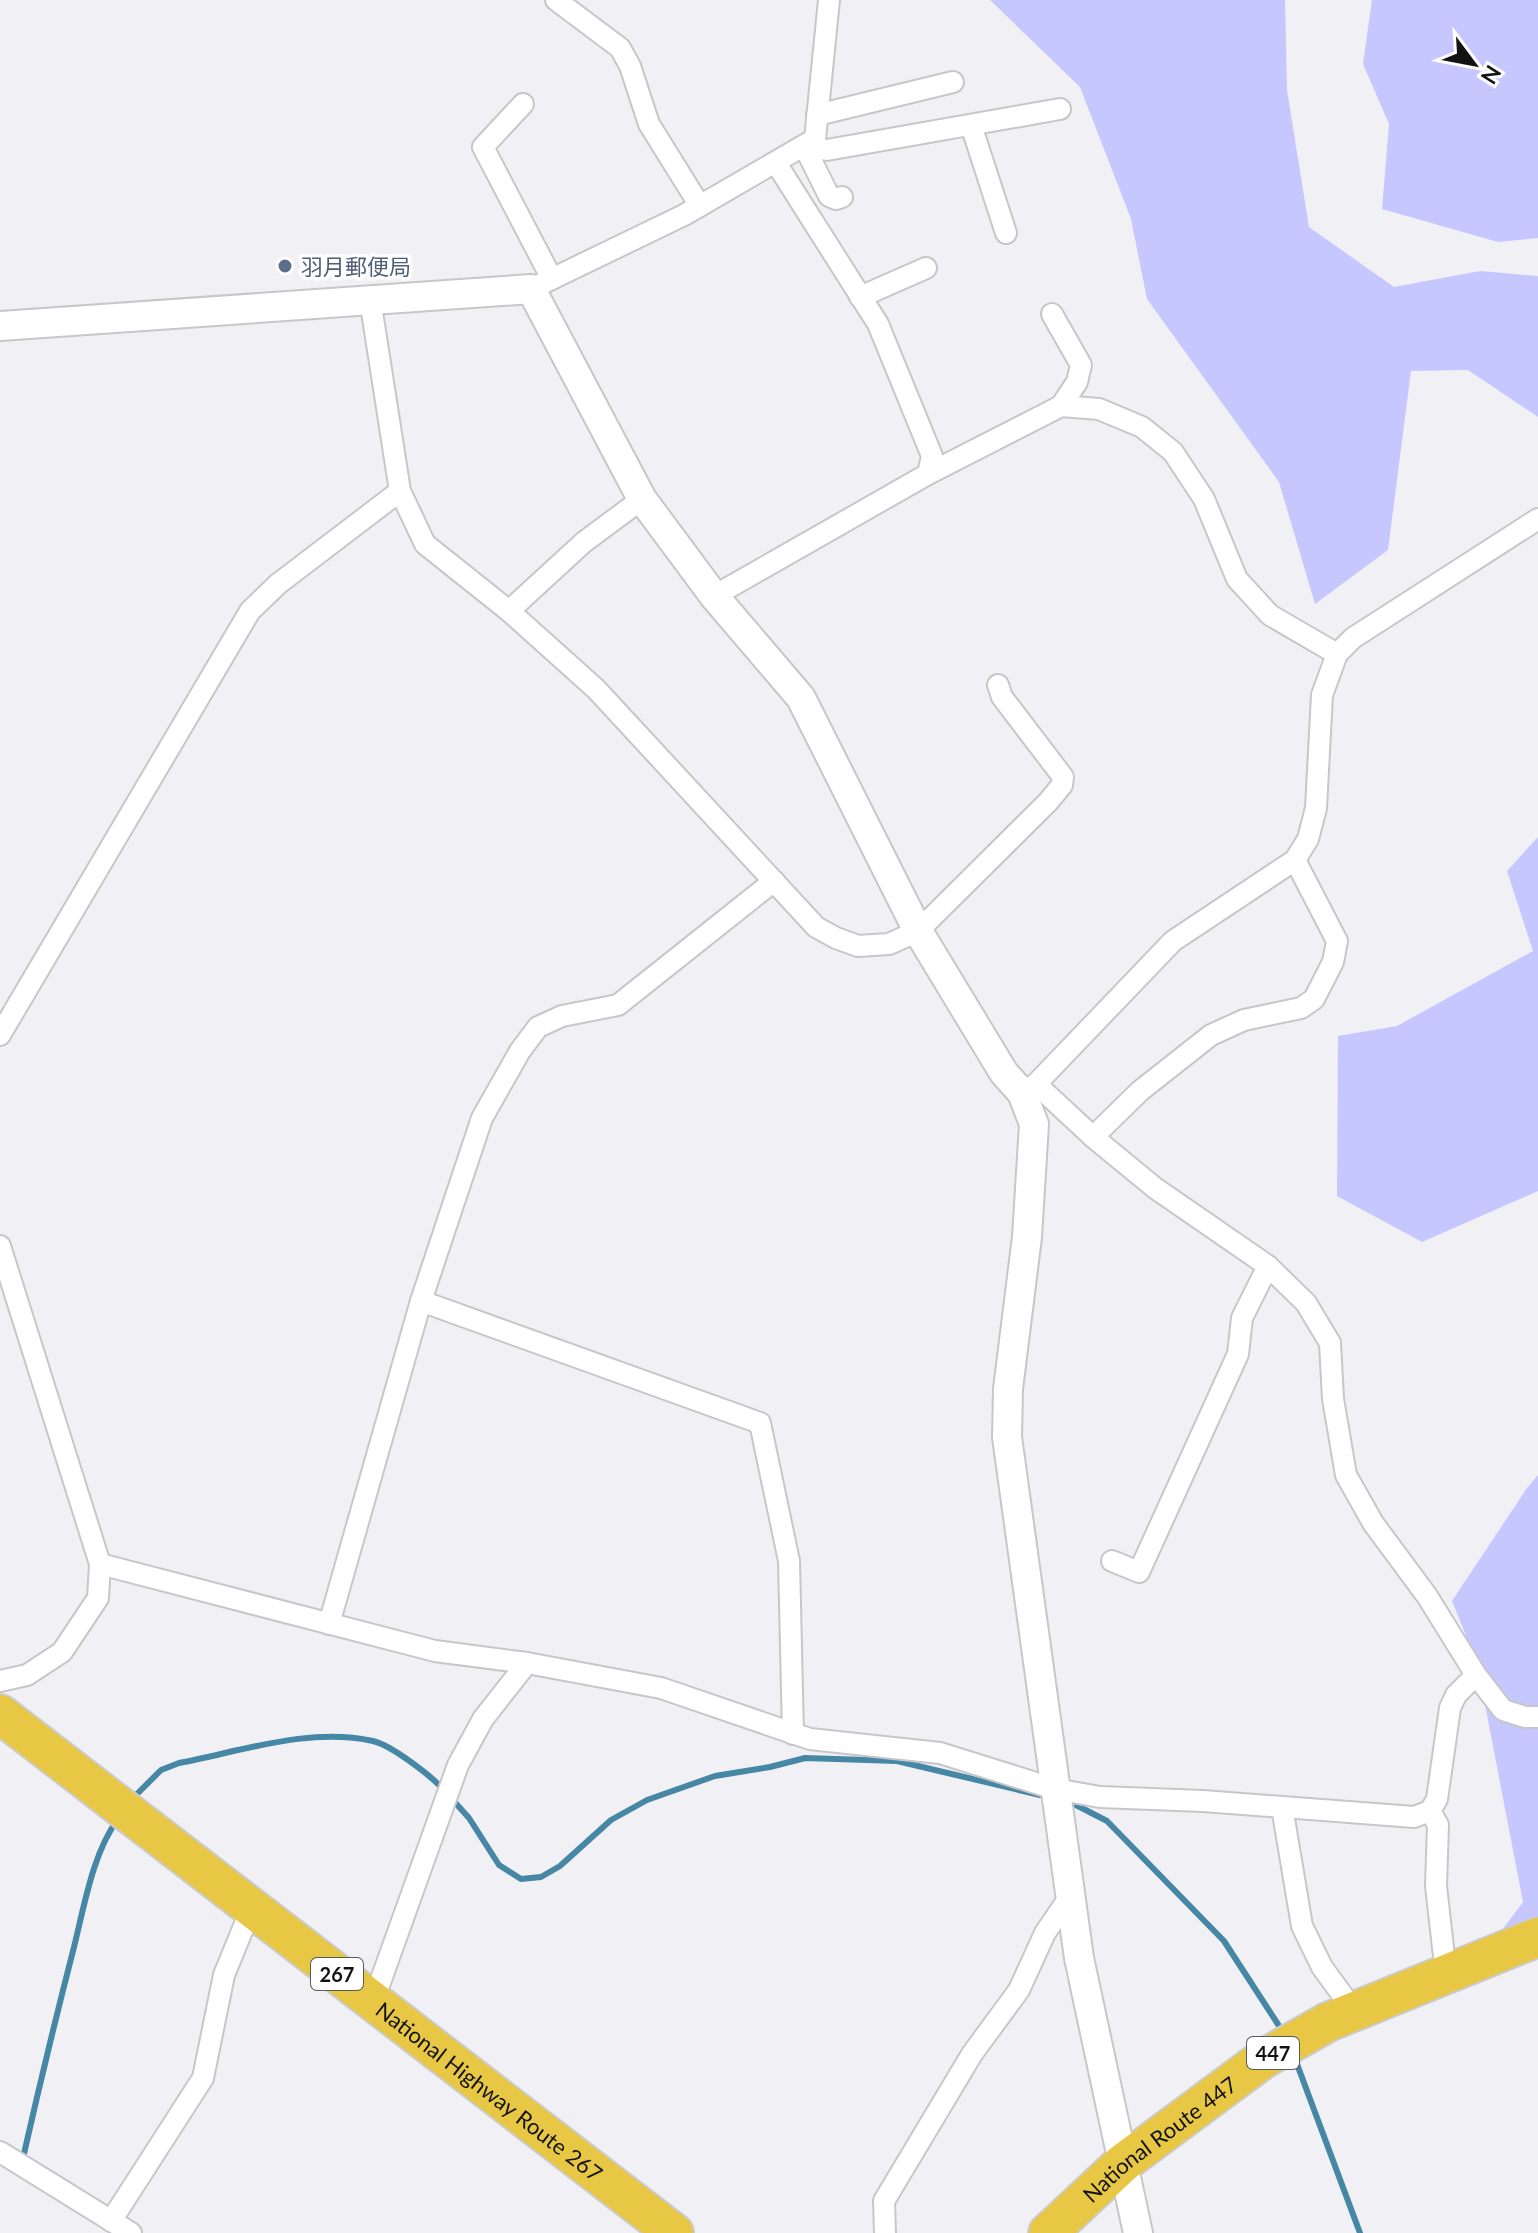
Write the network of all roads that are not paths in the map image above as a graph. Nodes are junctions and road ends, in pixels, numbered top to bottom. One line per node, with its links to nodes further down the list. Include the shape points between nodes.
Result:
1 (556, 0): 11 (street, via 620,48 649,124)
2 (829, 0): 6 (street)
3 (953, 82): 6 (street)
4 (523, 104): 14 (street, via 483,147)
5 (1060, 109): 7 (street)
6 (817, 115): 8 (street, via 815,139)
7 (971, 125): 8 (street, via 827,150); 12 (street)
8 (804, 146): 9 (street); 10 (street, via 829,196)
9 (776, 163): 11 (street); 15 (street)
10 (842, 197)
11 (700, 206): 14 (street)
12 (1006, 233)
13 (926, 268): 15 (street)
14 (542, 284): 16 (street); 22 (street)
15 (860, 297): 20 (street, via 878,324 932,456)
16 (370, 299): 18 (street); 21 (street)
17 (1052, 314): 19 (street, via 1081,365)
18 (0, 326)
19 (1061, 406): 20 (street); 26 (street, via 1099,409 1142,427 1173,452 1204,499 1237,579 1270,615)
20 (928, 474): 24 (street)
21 (400, 491): 25 (street, via 425,544); 31 (street, via 250,611)
22 (642, 499): 24 (street); 25 (street, via 584,542)
23 (1538, 519): 26 (street, via 1353,638)
24 (714, 596): 30 (street, via 801,698)
25 (509, 611): 29 (street, via 596,689)
26 (1337, 654): 28 (street, via 1322,695 1316,808 1308,839)
27 (998, 685): 30 (street, via 1063,777 1062,785)
28 (1295, 860): 32 (street, via 1173,941); 33 (street, via 1337,941 1333,962 1314,999 1301,1008 1244,1020 1211,1035 1140,1091)
29 (774, 881): 30 (street, via 816,927 858,946 889,944); 36 (street, via 618,1005 562,1016 538,1027 482,1118)
30 (918, 931): 32 (street, via 1004,1073)
31 (0, 1035)
32 (1029, 1088): 33 (street); 46 (street, via 1034,1159 1007,1437)
33 (1093, 1137): 35 (street, via 1155,1188)
34 (0, 1246): 38 (street)
35 (1268, 1266): 37 (street, via 1242,1318 1238,1354 1139,1572); 41 (street, via 1306,1303 1330,1343 1346,1475)
36 (421, 1301): 39 (street); 45 (street, via 760,1423 789,1561)
37 (1112, 1561)
38 (100, 1564): 39 (street); 42 (street, via 98,1598 62,1652 27,1675)
39 (329, 1624): 40 (street, via 435,1651)
40 (527, 1663): 45 (street, via 661,1688); 53 (street, via 483,1719 458,1765)
41 (1476, 1675): 44 (street, via 1503,1710); 48 (street, via 1450,1708 1437,1799)
42 (0, 1681)
43 (0, 1714): 50 (highway, National Highway Route 267 / 267)
44 (1538, 1717)
45 (793, 1734): 46 (street, via 940,1753)
46 (1055, 1789): 47 (street, via 1100,1797); 49 (street)
47 (1282, 1807): 48 (street, via 1414,1817); 54 (street, via 1302,1926 1322,1967)
48 (1430, 1811): 52 (street, via 1438,1825 1436,1886)
49 (1071, 1895): 56 (street, via 1079,1958); 60 (street, via 1045,1933 1019,1990 972,2054 884,2201)
50 (251, 1909): 53 (highway, National Highway Route 267 / 267); 57 (street, via 224,1975 203,2078)
51 (1538, 1937): 52 (highway, National Route 447 / 447)
52 (1446, 1974): 54 (highway, National Route 447 / 447)
53 (373, 2002): 59 (highway, National Highway Route 267 / 267)
54 (1354, 2011): 56 (highway, National Route 447 / 447, via 1263,2059)
55 (0, 2152): 57 (street)
56 (1123, 2163): 61 (highway, National Route 447 / 447); 62 (street)
57 (111, 2221): 58 (street)
58 (131, 2233)
59 (674, 2233)
60 (885, 2233)
61 (1048, 2233)
62 (1138, 2233)

